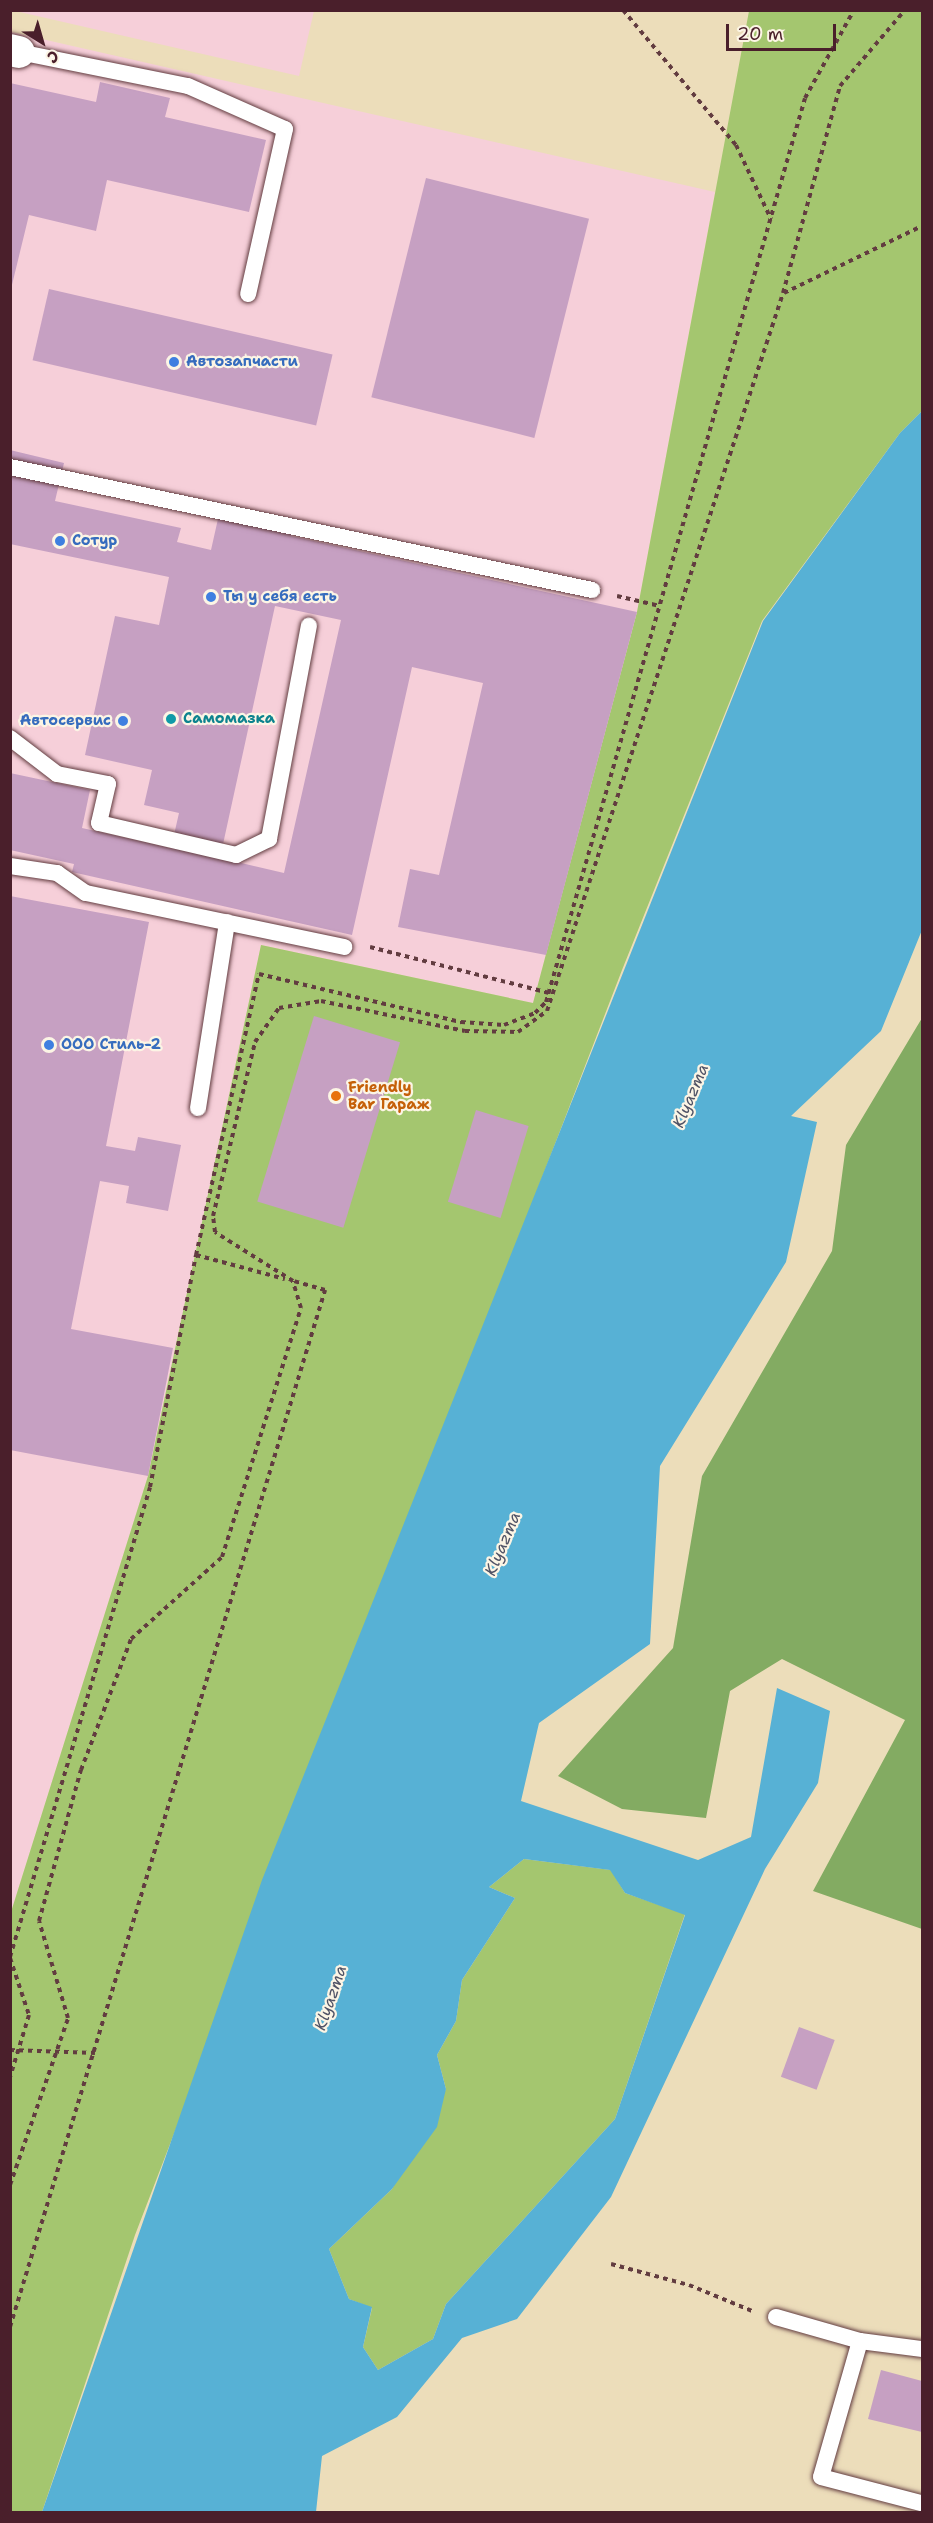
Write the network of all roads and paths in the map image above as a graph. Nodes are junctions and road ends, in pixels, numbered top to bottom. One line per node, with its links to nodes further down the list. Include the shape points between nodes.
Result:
1 (623, 10): 5 (path, via 736,145)
2 (854, 10): 5 (path, via 806,98)
3 (905, 10): 7 (path, via 840,86)
4 (15, 51): 8 (lane, via 188,86 285,129)
5 (771, 219): 11 (path)
6 (922, 226): 7 (path)
7 (783, 293): 21 (path, via 547,1011 518,1032 465,1031 321,1001 279,1008 255,1042 213,1216 215,1232)
8 (248, 294)
9 (10, 467): 10 (lane)
10 (592, 590): 11 (path)
11 (660, 606): 18 (path)
12 (309, 626): 13 (lane, via 269,839 236,855 99,823 108,784 57,774)
13 (10, 738)
14 (10, 866): 15 (lane, via 57,873 86,893)
15 (227, 922): 17 (lane); 19 (lane)
16 (367, 946): 18 (path)
17 (344, 947)
18 (549, 993): 20 (path, via 535,1013 504,1025 461,1022 259,974)
19 (198, 1108)
20 (196, 1255): 21 (path); 22 (path, via 150,1487)
21 (293, 1281): 25 (path, via 301,1308 222,1557 131,1639 81,1770 39,1921 68,2018); 26 (path, via 326,1290)
22 (10, 1958): 24 (path, via 29,2014)
23 (10, 2050): 24 (path)
24 (18, 2050): 25 (path); 27 (path)
25 (56, 2052): 26 (path); 28 (path)
26 (95, 2053): 31 (path)
27 (10, 2077)
28 (10, 2185)
29 (611, 2264): 30 (path)
30 (776, 2317): 32 (lane)
31 (10, 2327)
32 (860, 2341): 33 (lane); 34 (lane, via 821,2477)
33 (922, 2349)
34 (921, 2503)

